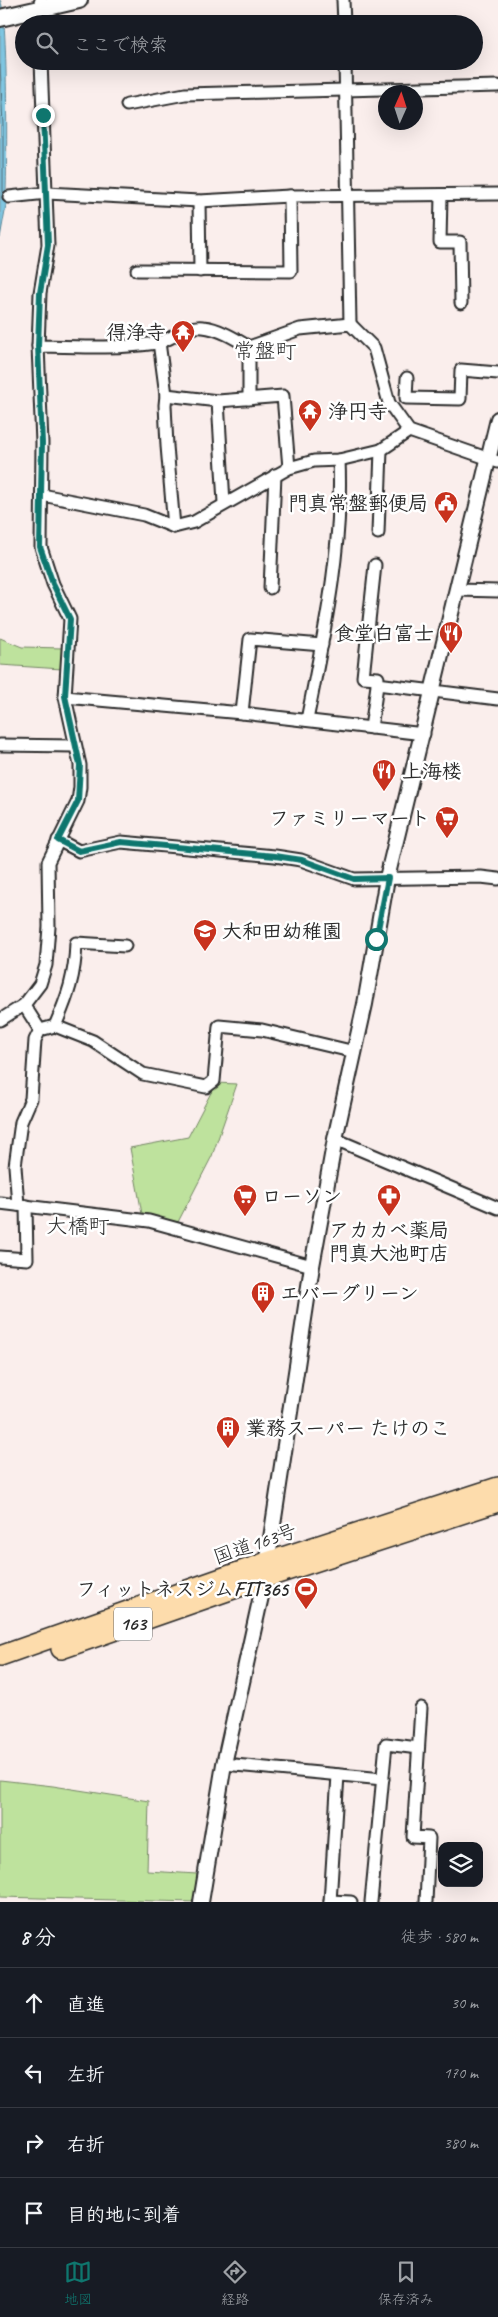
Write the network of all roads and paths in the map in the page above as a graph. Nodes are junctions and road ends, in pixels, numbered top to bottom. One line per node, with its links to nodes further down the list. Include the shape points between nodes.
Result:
1 (79, 0): 3 (main road)
2 (343, 0): 5 (street)
3 (39, 11): 4 (main road)
4 (18, 15)
5 (344, 15)
6 (15, 16): 7 (main road)
7 (2, 18)
8 (41, 70): 13 (street)
9 (345, 70): 11 (street)
10 (498, 86): 11 (street)
11 (346, 89): 12 (street, via 185,94); 18 (street)
12 (127, 105)
13 (47, 193): 17 (street); 19 (street); 25 (street, via 48,245 40,293)
14 (498, 194): 15 (street)
15 (441, 195): 18 (street); 22 (street, via 440,242 460,242)
16 (290, 196): 18 (street); 19 (street); 21 (street, via 290,271)
17 (9, 197)
18 (349, 197): 23 (street)
19 (200, 201): 21 (street)
20 (137, 270): 21 (street)
21 (200, 271)
22 (461, 303)
23 (350, 324): 26 (street, via 300,329); 33 (street, via 374,348 388,403)
24 (160, 342): 25 (street, via 93,348); 26 (street, via 182,329 203,327); 29 (street)
25 (38, 346): 39 (street)
26 (248, 347): 30 (street)
27 (498, 373): 28 (street, via 461,370 460,399 406,398)
28 (407, 378)
29 (166, 395): 31 (street); 41 (street, via 164,406)
30 (249, 399): 31 (street); 37 (street, via 283,396)
31 (218, 401): 40 (street)
32 (498, 419): 36 (street)
33 (409, 431): 34 (street); 36 (street)
34 (380, 450): 35 (street); 42 (street)
35 (340, 460): 37 (street, via 314,460); 47 (street, via 341,499 336,552)
36 (493, 460): 45 (street)
37 (289, 468): 38 (street)
38 (275, 475): 40 (street); 44 (street)
39 (42, 495): 41 (street, via 144,515); 50 (street, via 40,547 70,619)
40 (224, 503): 41 (street, via 194,522)
41 (174, 527)
42 (378, 533)
43 (375, 565): 48 (street, via 363,676 378,678)
44 (270, 588)
45 (457, 590): 46 (street); 49 (street)
46 (498, 591)
47 (322, 646): 52 (street, via 250,639); 53 (street)
48 (377, 684): 49 (street); 54 (street)
49 (433, 692): 51 (street); 55 (street)
50 (65, 696): 52 (street); 57 (street)
51 (498, 698)
52 (242, 713): 53 (street)
53 (307, 720): 54 (street)
54 (371, 728): 55 (street)
55 (424, 734): 59 (street)
56 (0, 745): 57 (street)
57 (74, 746): 58 (street, via 80,765 78,801)
58 (58, 840): 59 (street, via 79,851 121,842 275,856 302,860 354,879); 62 (street, via 48,862 46,965 40,984)
59 (388, 878): 60 (street); 66 (street)
60 (498, 879)
61 (125, 946): 64 (street, via 76,943 71,989)
62 (24, 1005): 63 (street); 65 (street)
63 (0, 1020)
64 (55, 1026): 65 (street); 66 (street, via 93,1041 143,1074 206,1087 214,1081 219,1026 262,1030)
65 (40, 1030): 69 (street, via 34,1040 31,1099 21,1122 15,1166)
66 (354, 1052): 67 (street)
67 (335, 1138): 70 (street); 72 (street)
68 (0, 1203): 69 (street)
69 (22, 1205): 71 (street, via 27,1260); 72 (street, via 149,1221)
70 (498, 1208)
71 (0, 1257)
72 (312, 1266): 75 (street)
73 (498, 1487): 75 (highway, 国道163号 / 163)
74 (498, 1502): 75 (highway, 国道163号 / 163)
75 (266, 1570): 76 (highway, 国道163号 / 163); 77 (highway, 国道163号 / 163); 80 (street)
76 (0, 1656)
77 (0, 1669)
78 (420, 1708): 79 (street)
79 (418, 1748): 82 (street, via 386,1744); 87 (street, via 413,1837 429,1838)
80 (224, 1764): 81 (street); 84 (street)
81 (338, 1775): 82 (street); 83 (street)
82 (383, 1779): 86 (street)
83 (330, 1901): 85 (street)
84 (201, 1902)
85 (351, 1902)
86 (371, 1902)
87 (426, 1902)

